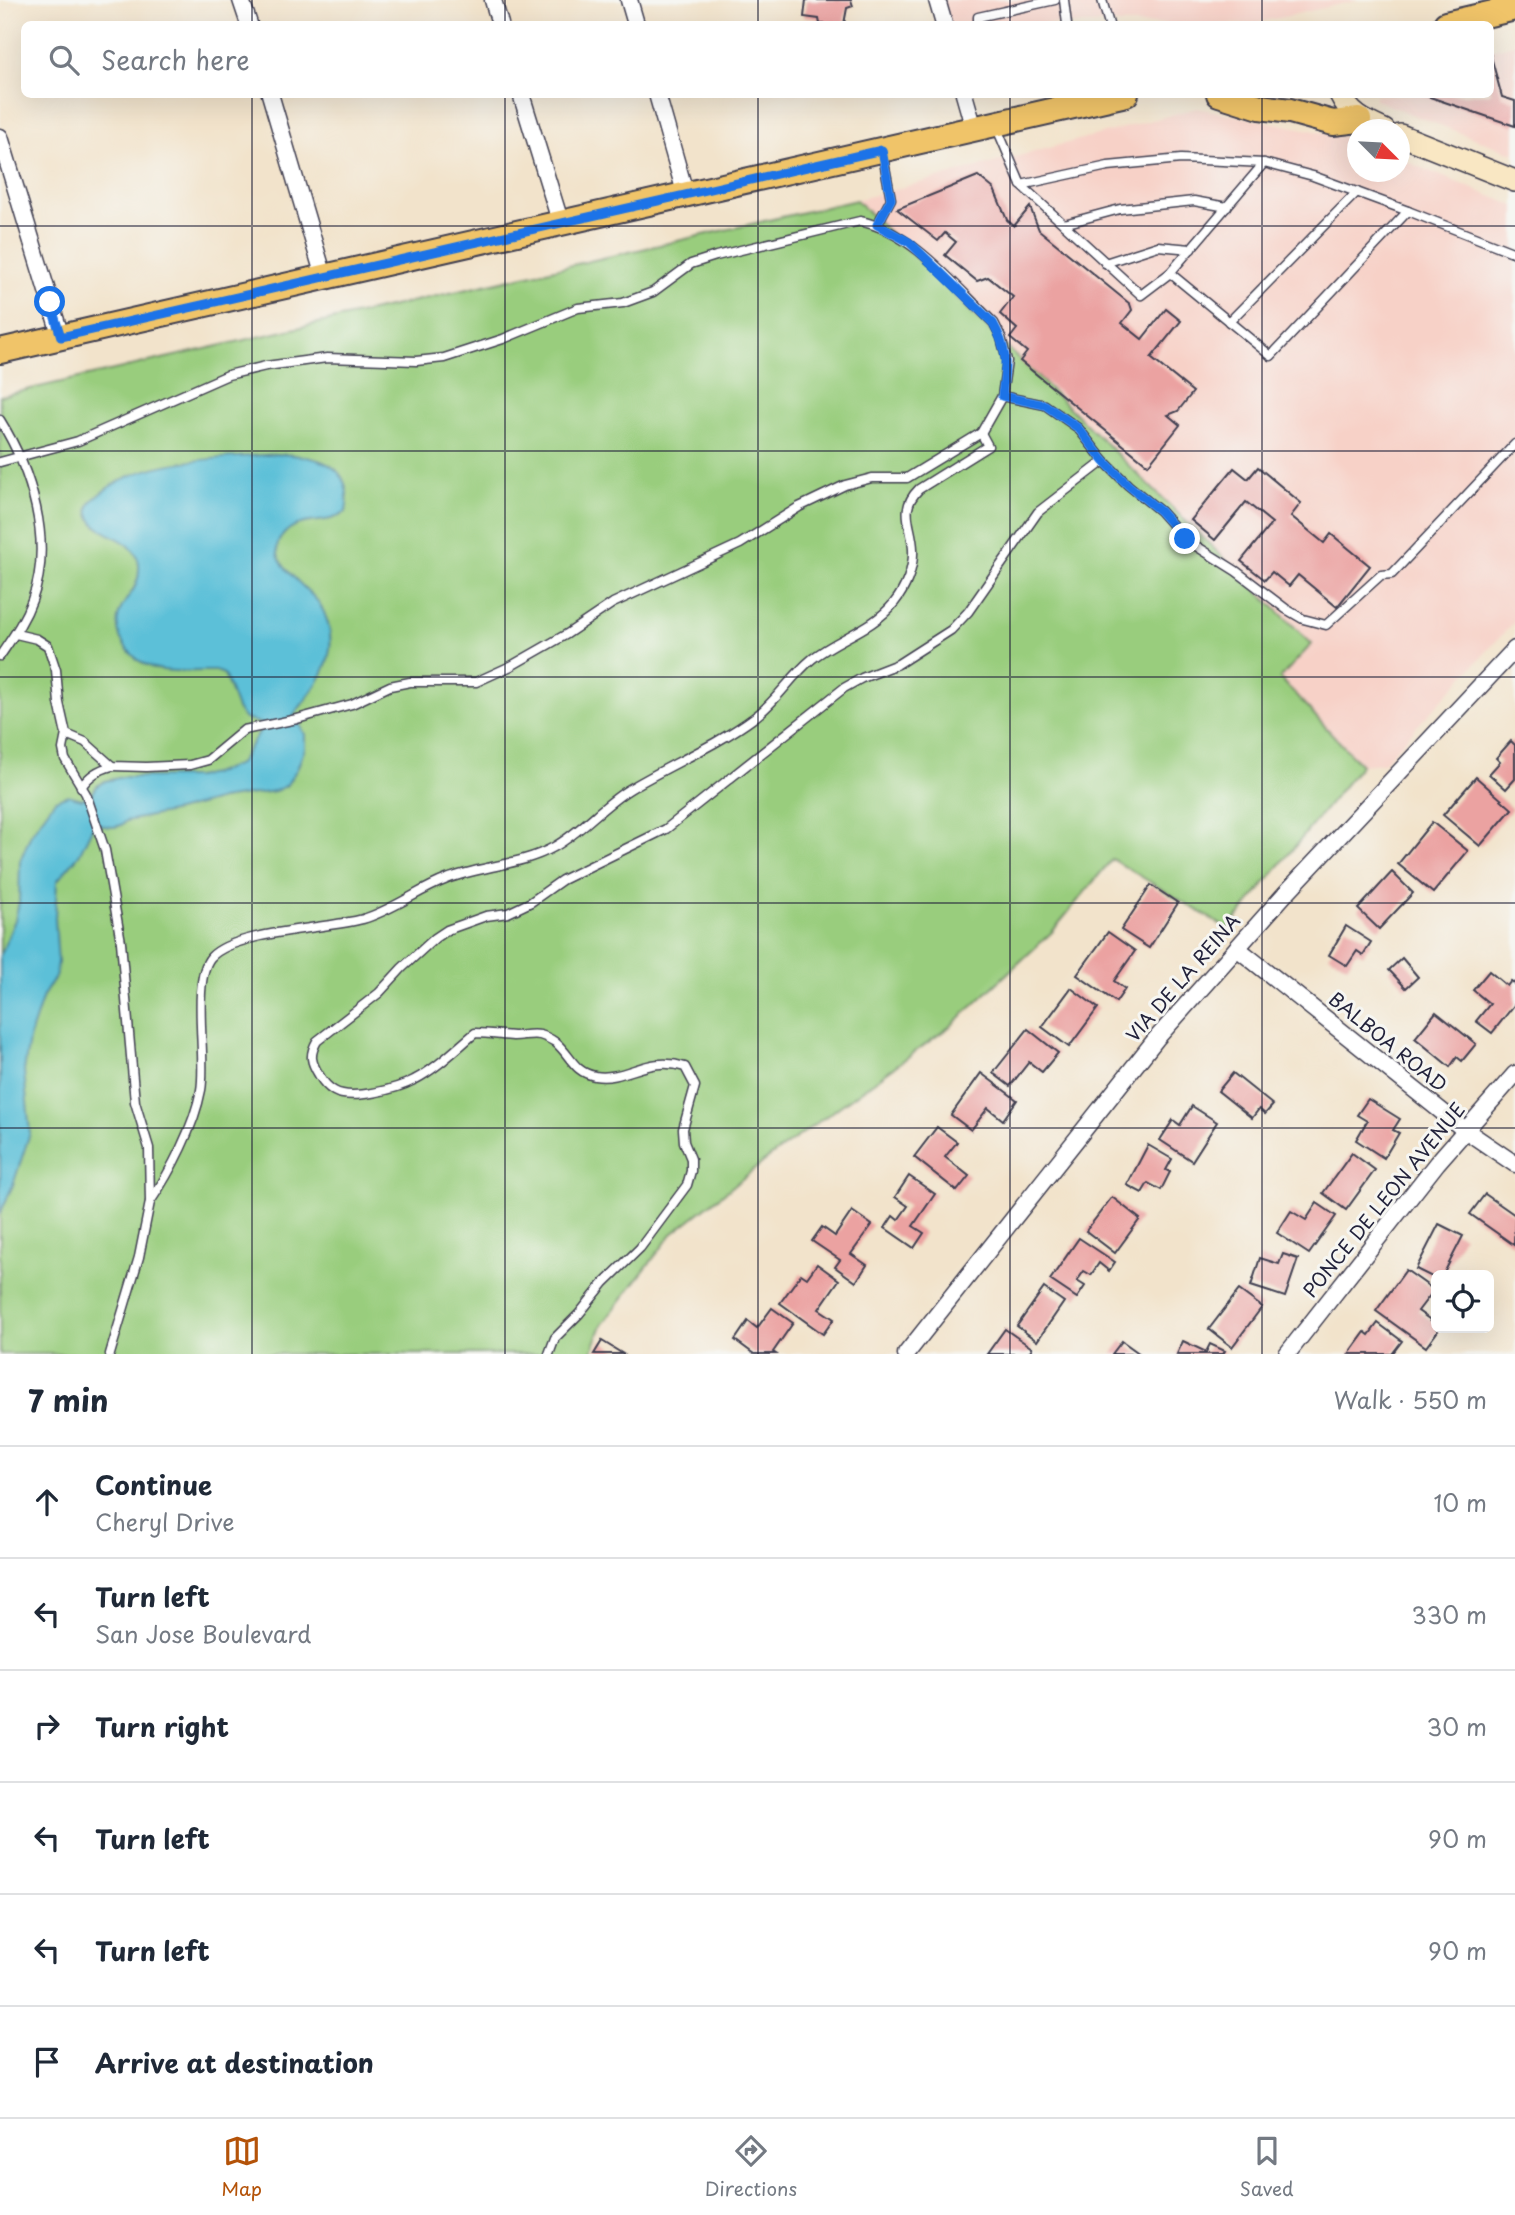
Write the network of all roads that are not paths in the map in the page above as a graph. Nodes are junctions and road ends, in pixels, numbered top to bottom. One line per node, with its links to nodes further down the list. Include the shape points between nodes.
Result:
1 (241, 0): 9 (street)
2 (493, 0): 10 (street)
3 (628, 0): 11 (street)
4 (937, 0): 12 (street)
5 (1055, 0): 13 (lane, via 978,17)
6 (1064, 0): 14 (lane)
7 (1102, 0): 15 (lane)
8 (1515, 8): 16 (main road)
9 (248, 21)
10 (499, 21)
11 (635, 21)
12 (943, 21)
13 (978, 21)
14 (1067, 21)
15 (1108, 21)
16 (1459, 21)
17 (271, 98): 44 (street)
18 (522, 98): 37 (street)
19 (658, 98): 34 (street)
20 (967, 98): 26 (street)
21 (1108, 98): 26 (main road)
22 (1232, 98): 25 (main road, via 1333,123)
23 (1342, 98): 24 (main road)
24 (1358, 119)
25 (1347, 121)
26 (985, 126): 29 (main road); 32 (lane)
27 (0, 136): 46 (street)
28 (1410, 139): 31 (main road)
29 (882, 150): 34 (main road); 39 (lane, via 891,199)
30 (1264, 163): 32 (lane, via 1181,159 1108,166); 33 (lane); 35 (lane)
31 (1515, 181)
32 (1021, 185): 38 (lane)
33 (1357, 192): 36 (lane); 45 (lane)
34 (686, 196): 37 (main road)
35 (1227, 207): 38 (lane, via 1194,201 1145,206); 40 (lane)
36 (1408, 211): 41 (lane); 45 (lane, via 1271,356)
37 (561, 224): 44 (main road)
38 (1064, 224): 42 (lane)
39 (877, 225): 48 (lane, via 909,242 993,323 1007,361); 53 (lane, via 860,221 716,256 691,264 653,292 623,303 578,309 444,358 327,358 228,375 78,440)
40 (1191, 249): 42 (lane, via 1157,246); 43 (lane)
41 (1515, 253)
42 (1105, 263): 43 (lane, via 1141,295)
43 (1170, 273): 45 (lane)
44 (324, 277): 46 (main road)
45 (1229, 322)
46 (61, 337): 47 (main road)
47 (0, 351)
48 (1002, 396): 50 (lane); 54 (lane, via 1045,405 1078,428)
49 (0, 420): 53 (lane)
50 (981, 433): 52 (lane); 56 (lane, via 988,446)
51 (1515, 444): 54 (lane, via 1392,574 1381,576 1326,625 1286,610 1185,539)
52 (946, 454): 56 (lane); 57 (lane)
53 (20, 457): 55 (lane); 59 (lane, via 38,518 40,545 34,597)
54 (1104, 461): 71 (lane, via 1038,512 951,630 898,664 845,688 666,829 562,880 508,913 486,916 441,934 379,993 317,1041 311,1051 318,1074 336,1093 352,1095 413,1081 475,1033 540,1035 555,1042 582,1072 597,1076 658,1062 685,1067 695,1086 683,1129 691,1159 687,1185 640,1248 555,1338)
55 (0, 462)
56 (953, 468): 58 (lane)
57 (906, 478): 58 (lane); 63 (lane, via 872,478 845,485 740,544 613,603 567,634 476,682 390,686 352,704 244,730 208,760 190,765)
58 (912, 496): 69 (lane, via 908,507 912,567 893,604 858,633 811,660 756,717 629,790 552,848 444,880 360,919 260,937 211,957 202,987 201,1089 190,1124)
59 (16, 634): 61 (lane); 62 (lane, via 48,646)
60 (1515, 649): 65 (street, VIA DE LA REINA)
61 (0, 656)
62 (66, 734): 63 (lane, via 85,742); 64 (lane, via 65,759)
63 (112, 765): 64 (lane, via 88,778)
64 (84, 790): 69 (lane, via 105,850 121,943 135,1102 149,1147)
65 (1237, 948): 67 (street, BALBOA ROAD); 72 (street, VIA DE LA REINA, via 1156,1039)
66 (1515, 1074): 67 (street, PONCE DE LEON AVENUE)
67 (1465, 1130): 68 (street, BALBOA ROAD); 73 (street, PONCE DE LEON AVENUE)
68 (1515, 1164)
69 (150, 1202): 70 (lane)
70 (110, 1354)
71 (549, 1354)
72 (906, 1354)
73 (1287, 1354)

